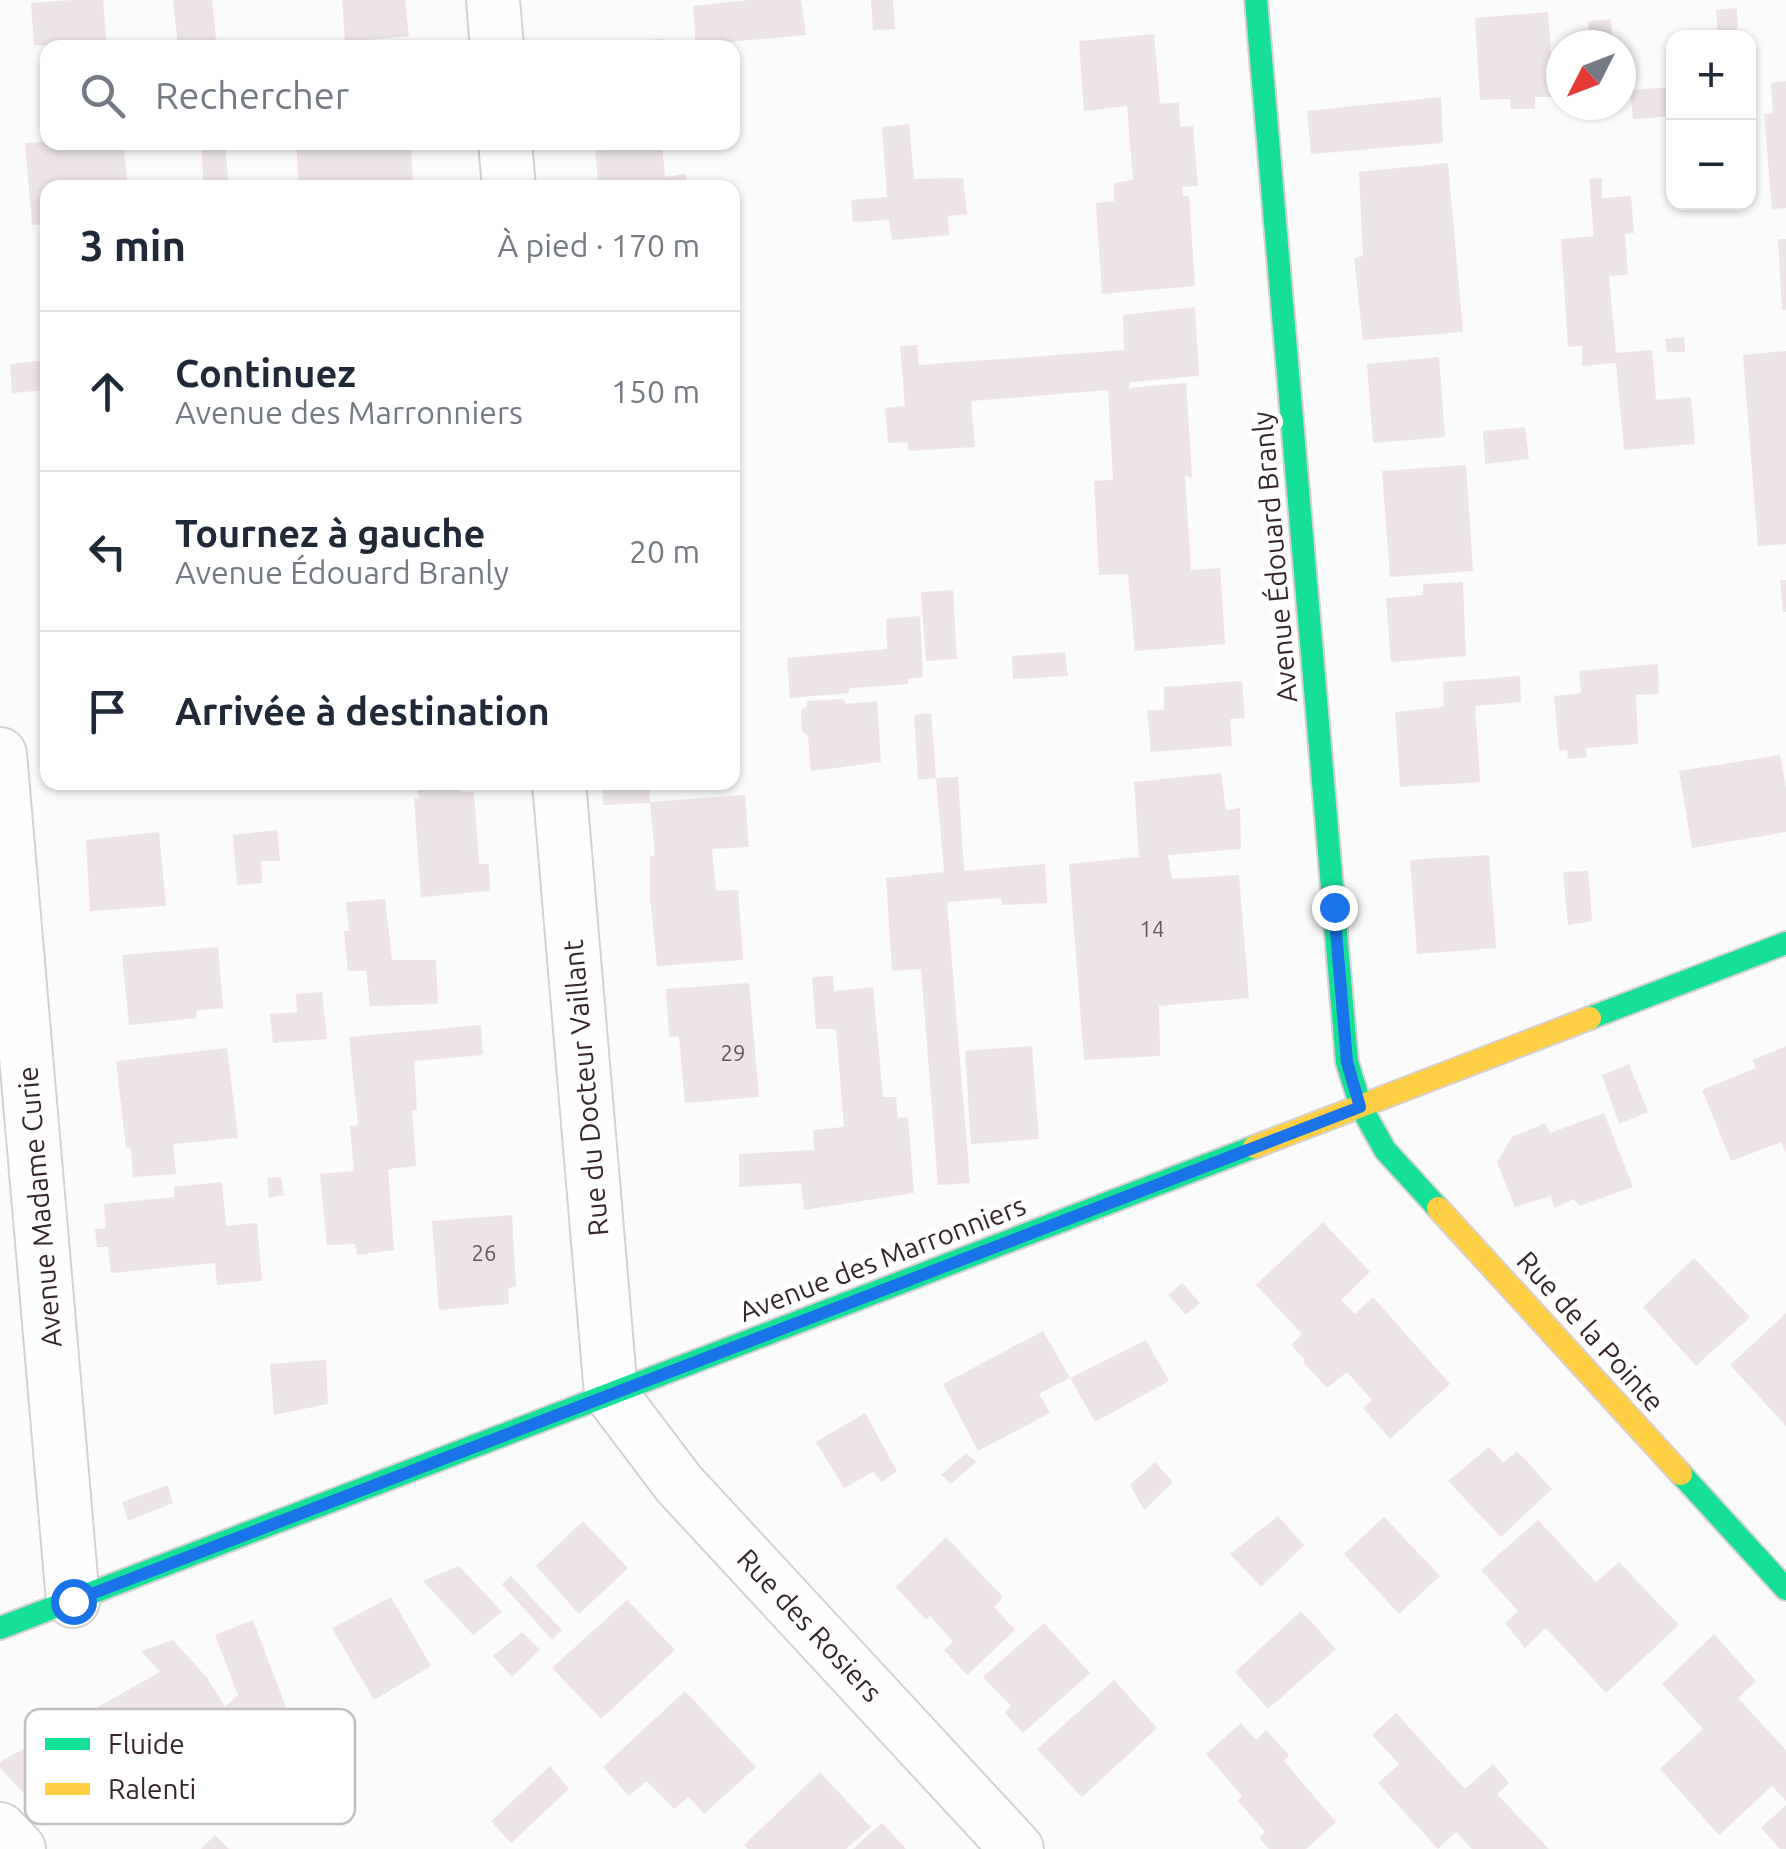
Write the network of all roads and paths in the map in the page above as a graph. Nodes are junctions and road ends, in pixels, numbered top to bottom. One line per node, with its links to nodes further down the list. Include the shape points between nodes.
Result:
1 (493, 0): 3 (street)
2 (1256, 0): 9 (street, Avenue Édouard Branly, via 1347,1062)
3 (496, 40)
4 (506, 150): 5 (street)
5 (508, 180)
6 (0, 754): 12 (street, Avenue Madame Curie)
7 (560, 790): 10 (street, Rue du Docteur Vaillant)
8 (1786, 943): 9 (street, Avenue des Marronniers)
9 (1360, 1107): 10 (street, Avenue des Marronniers); 11 (street, Rue de la Pointe, via 1386,1150)
10 (611, 1394): 12 (street, Avenue des Marronniers); 16 (street, Rue des Rosiers, via 679,1484)
11 (1786, 1590)
12 (73, 1601): 13 (street, Avenue des Marronniers)
13 (0, 1628)
14 (0, 1829): 15 (street)
15 (19, 1849)
16 (1017, 1849)

